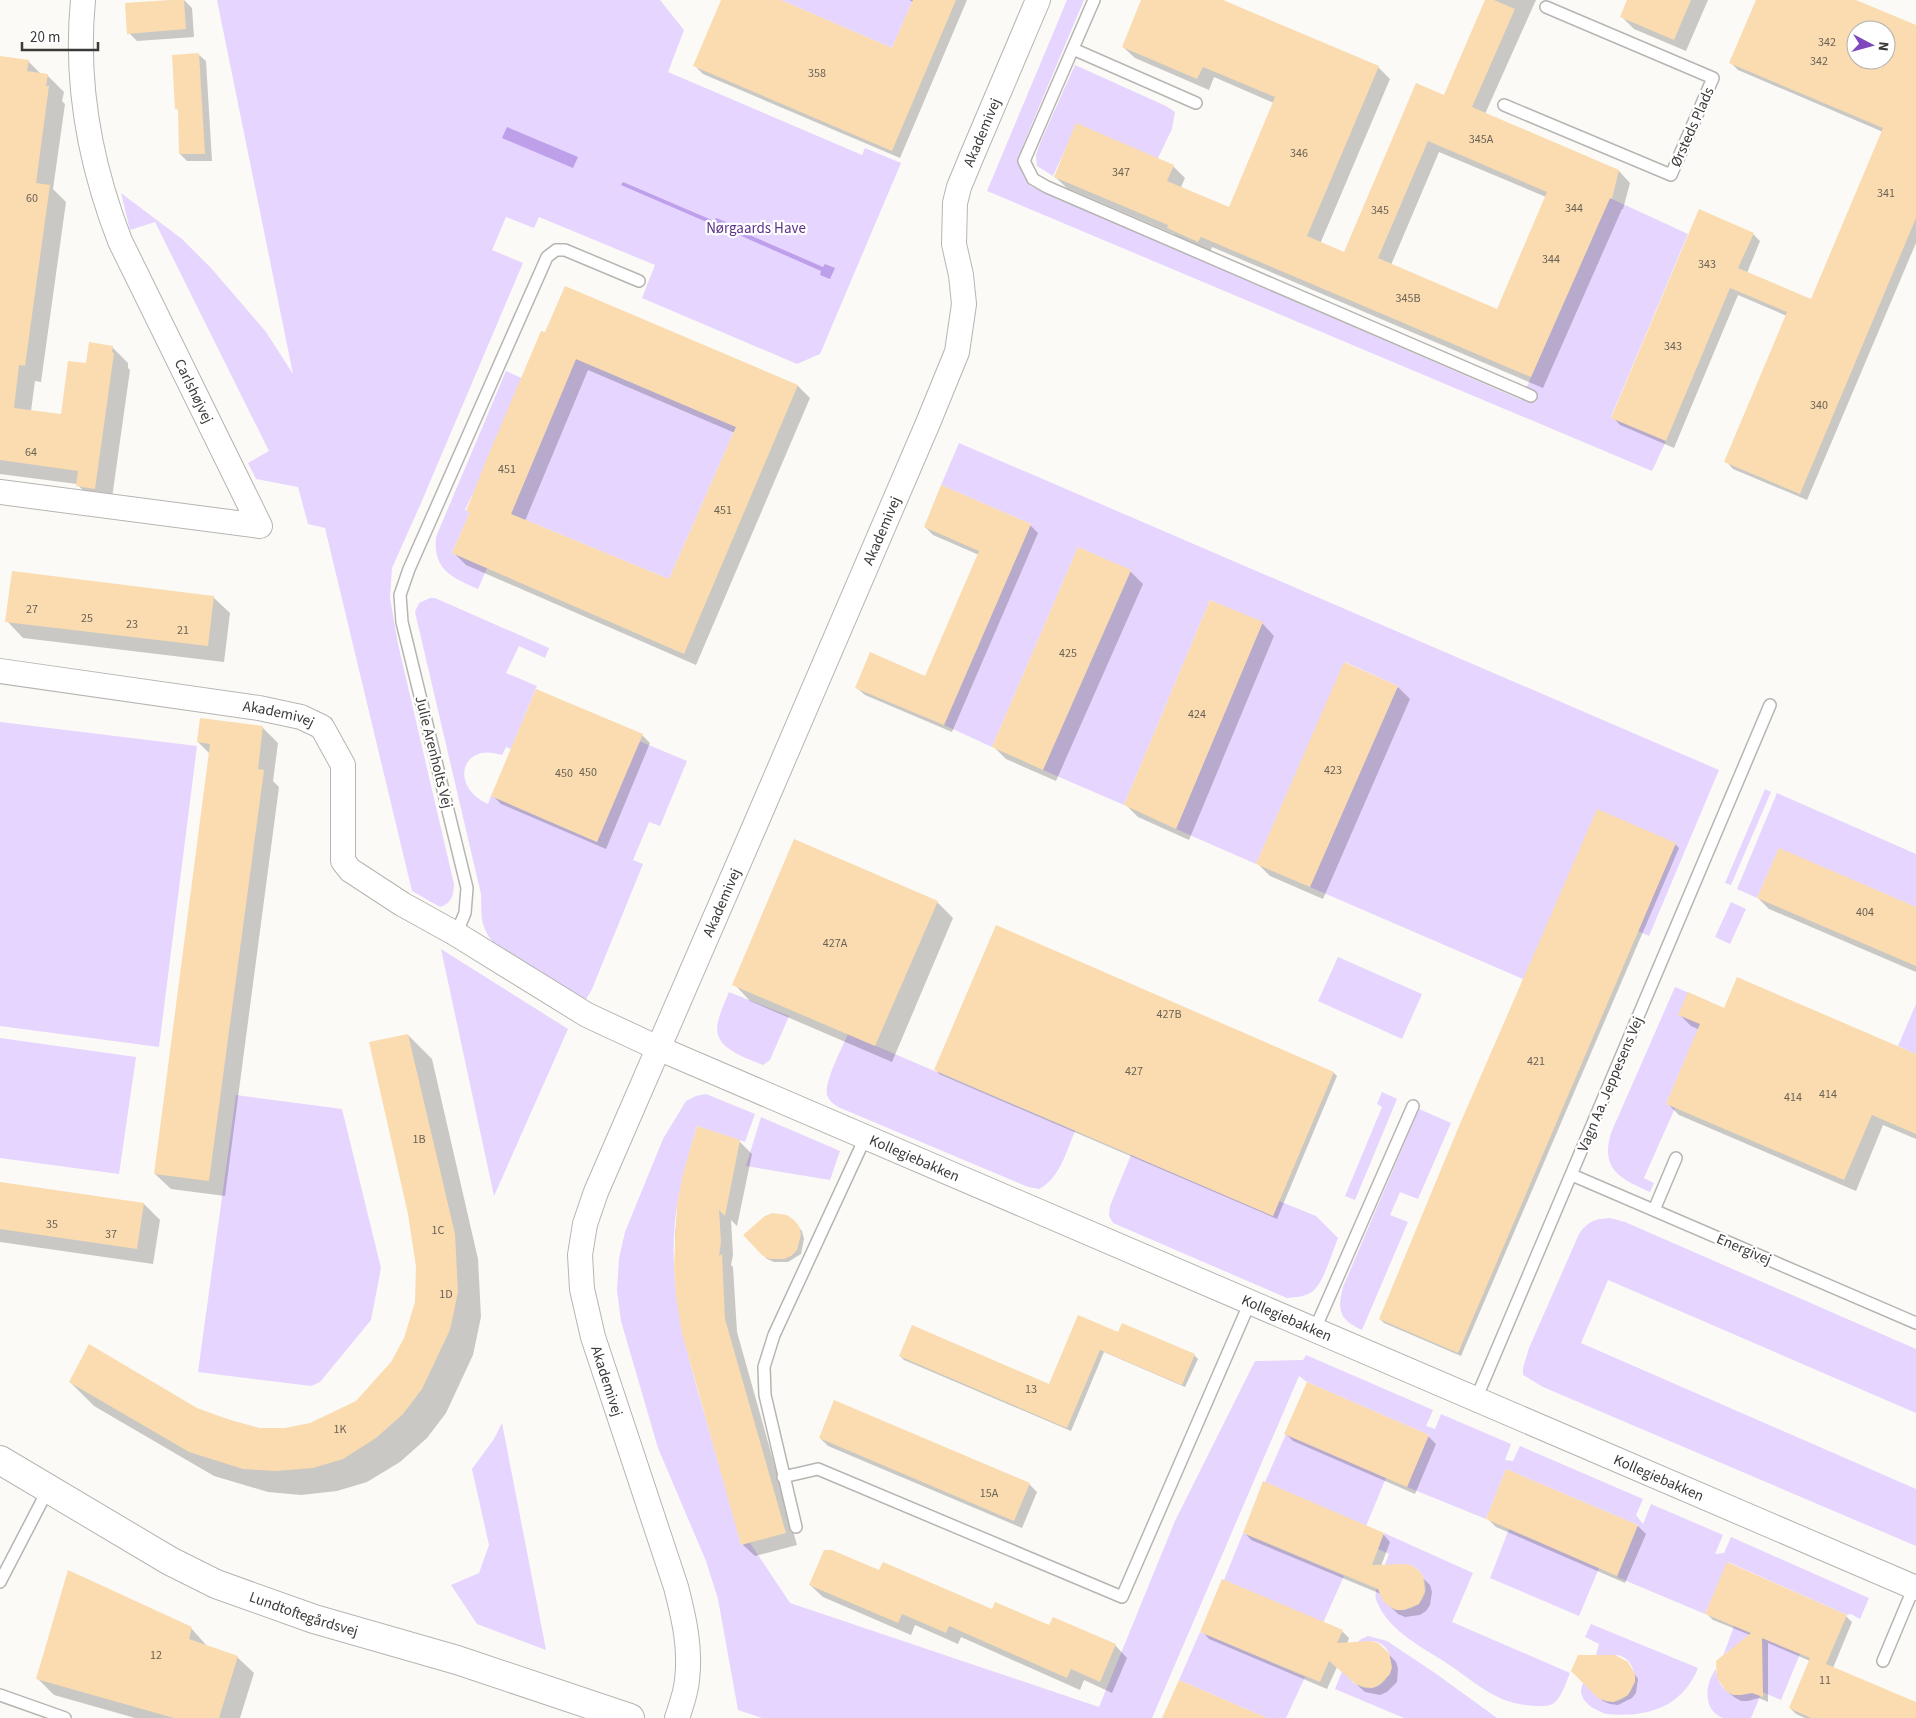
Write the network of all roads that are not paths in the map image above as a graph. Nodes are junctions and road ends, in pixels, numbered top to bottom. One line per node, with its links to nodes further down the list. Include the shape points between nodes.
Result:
1 (83, 0): 10 (street, Carlshøjvej, via 81,78 95,167 107,208 120,241 260,526)
2 (1038, 0): 14 (street, Akademivej, via 958,192 954,237 964,304 957,352)
3 (1094, 0): 5 (lane)
4 (1546, 6): 7 (lane, Ørsteds Plads, via 1713,78 1670,175)
5 (1073, 49): 6 (lane); 9 (lane, via 1024,161 1033,179)
6 (1196, 103)
7 (1504, 105)
8 (639, 281): 13 (lane, Julie Arenholts Vej, via 565,250 556,250 547,257 400,595 402,622 467,888 465,913)
9 (1531, 396)
10 (0, 492)
11 (0, 671): 13 (street, Akademivej, via 259,708 301,717 322,727 343,765 343,861 350,870 402,904)
12 (1770, 705): 18 (lane, Vagn Aa. Jeppesens Vej)
13 (456, 934): 14 (street, Akademivej, via 587,1015)
14 (658, 1048): 16 (street, Kollegiebakken); 34 (street, Akademivej, via 596,1192 585,1224 580,1255 582,1289 593,1337 685,1623 689,1655 687,1682)
15 (1413, 1106): 22 (lane)
16 (866, 1136): 20 (street, Kollegiebakken); 25 (lane, via 774,1336 764,1367 765,1395)
17 (1676, 1158): 19 (lane)
18 (1572, 1175): 19 (lane, Energivej); 23 (lane, Vagn Aa. Jeppesens Vej)
19 (1654, 1210): 21 (lane, Energivej)
20 (1250, 1302): 22 (street, Kollegiebakken); 25 (lane, via 1122,1597 818,1469)
21 (1916, 1323)
22 (1315, 1330): 23 (street, Kollegiebakken)
23 (1476, 1399): 29 (street, Kollegiebakken)
24 (0, 1460): 26 (street, Lundtoftegårdsvej)
25 (783, 1477): 27 (lane)
26 (47, 1488): 28 (lane); 33 (street, Lundtoftegårdsvej, via 170,1561 216,1584 314,1619 457,1660)
27 (796, 1527)
28 (0, 1582)
29 (1915, 1588): 30 (lane, Kollegiebakken)
30 (1883, 1661)
31 (0, 1695): 32 (lane)
32 (66, 1718)
33 (630, 1718)
34 (677, 1718)

